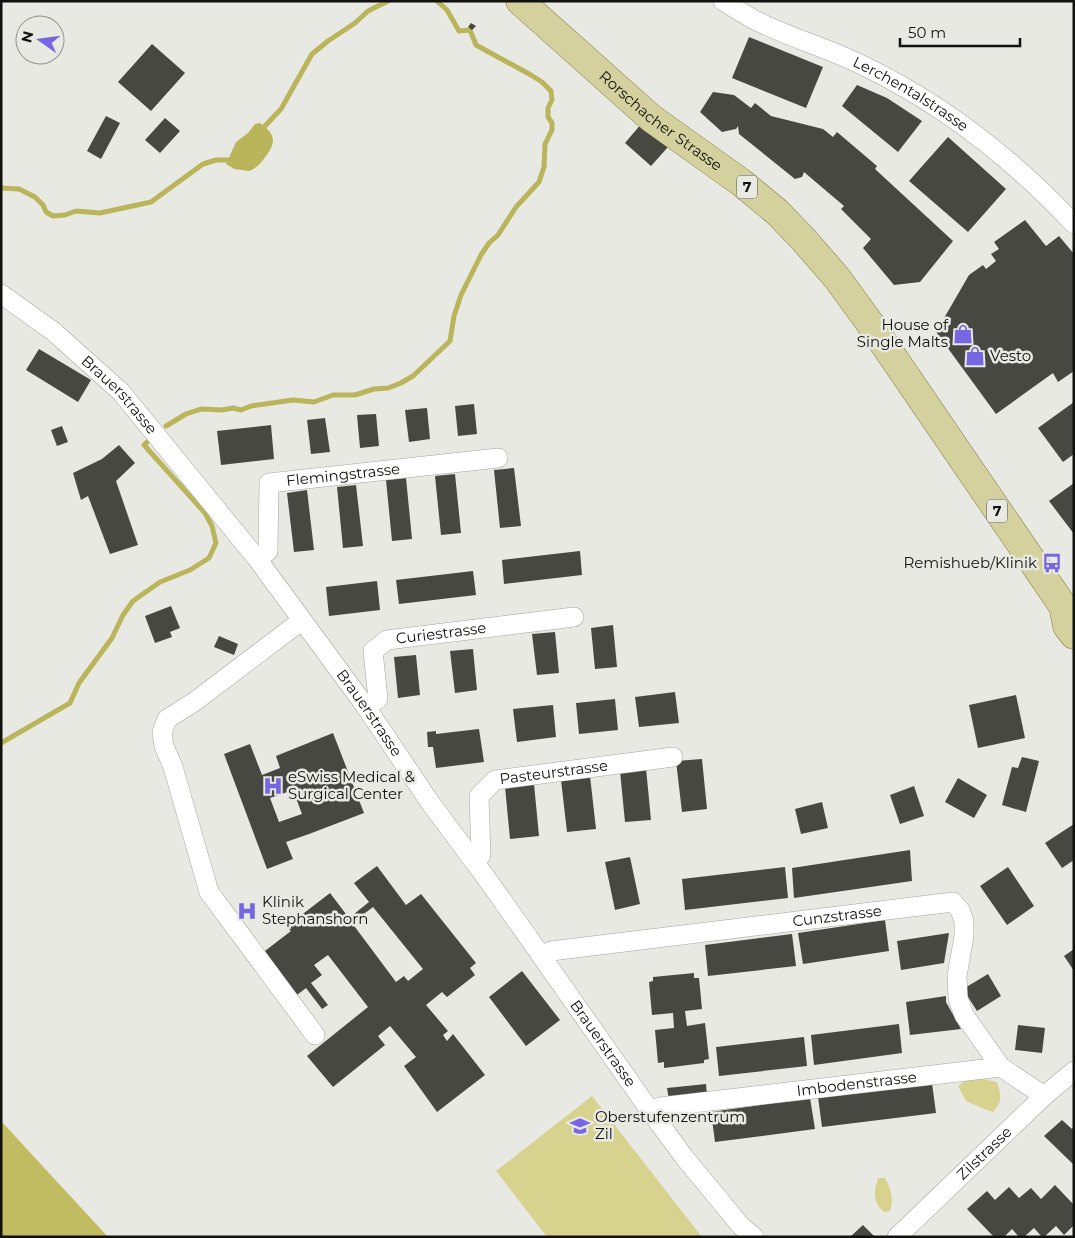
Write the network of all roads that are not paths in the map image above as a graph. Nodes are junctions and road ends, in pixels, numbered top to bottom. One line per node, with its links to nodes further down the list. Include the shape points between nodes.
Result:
1 (520, 1): 7 (main road, Rorschacher Strasse / 7, via 652,118 742,182 804,240 869,322)
2 (723, 1): 3 (street, Lerchentalstrasse, via 761,24 834,52 918,94 1009,161)
3 (1074, 224)
4 (1, 294): 6 (street, Brauerstrasse, via 54,332 121,392)
5 (498, 458): 6 (street, Flemingstrasse, via 269,483 268,551)
6 (258, 560): 9 (street, Brauerstrasse)
7 (1068, 609): 10 (main road, Rorschacher Strasse / 7, via 1067,626)
8 (574, 617): 11 (street, Curiestrasse, via 387,640 374,651 378,698)
9 (301, 621): 11 (street, Brauerstrasse); 15 (street, via 167,719 162,732 208,892)
10 (1074, 635)
11 (366, 707): 13 (street, Brauerstrasse, via 429,801)
12 (673, 757): 13 (street, Pasteurstrasse, via 495,780 479,796 482,855)
13 (475, 862): 14 (street, Brauerstrasse)
14 (542, 957): 16 (street, Cunzstrasse, via 551,952 953,902 964,921 957,976 958,998 964,1015); 20 (street, Brauerstrasse, via 684,1156 741,1226)
15 (315, 1035)
16 (1001, 1067): 18 (street); 19 (street, Imbodenstrasse)
17 (1074, 1071): 18 (street, Zilstrasse)
18 (1044, 1096): 21 (street, Zilstrasse)
19 (660, 1107)
20 (754, 1237)
21 (897, 1237)

